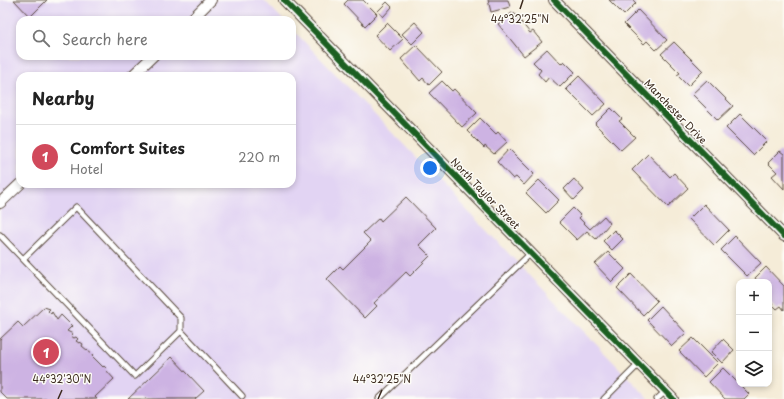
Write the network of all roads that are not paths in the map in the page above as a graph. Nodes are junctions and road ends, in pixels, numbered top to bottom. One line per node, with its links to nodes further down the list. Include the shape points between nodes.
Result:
1 (211, 0): 4 (street)
2 (284, 0): 11 (street, North Taylor Street)
3 (554, 0): 10 (street, Manchester Drive)
4 (194, 16)
5 (149, 60): 6 (street)
6 (136, 72)
7 (16, 188): 8 (street)
8 (0, 203)
9 (0, 235): 12 (lane)
10 (784, 236)
11 (531, 254): 14 (street, North Taylor Street); 17 (lane)
12 (23, 259): 13 (lane, via 135,376); 13 (lane, via 76,207 181,318)
13 (181, 331): 16 (lane)
14 (639, 364): 15 (street, North Taylor Street); 18 (lane)
15 (666, 391): 19 (lane); 20 (street, North Taylor Street)
16 (242, 396)
17 (379, 399)
18 (604, 399)
19 (657, 399)
20 (673, 399)

